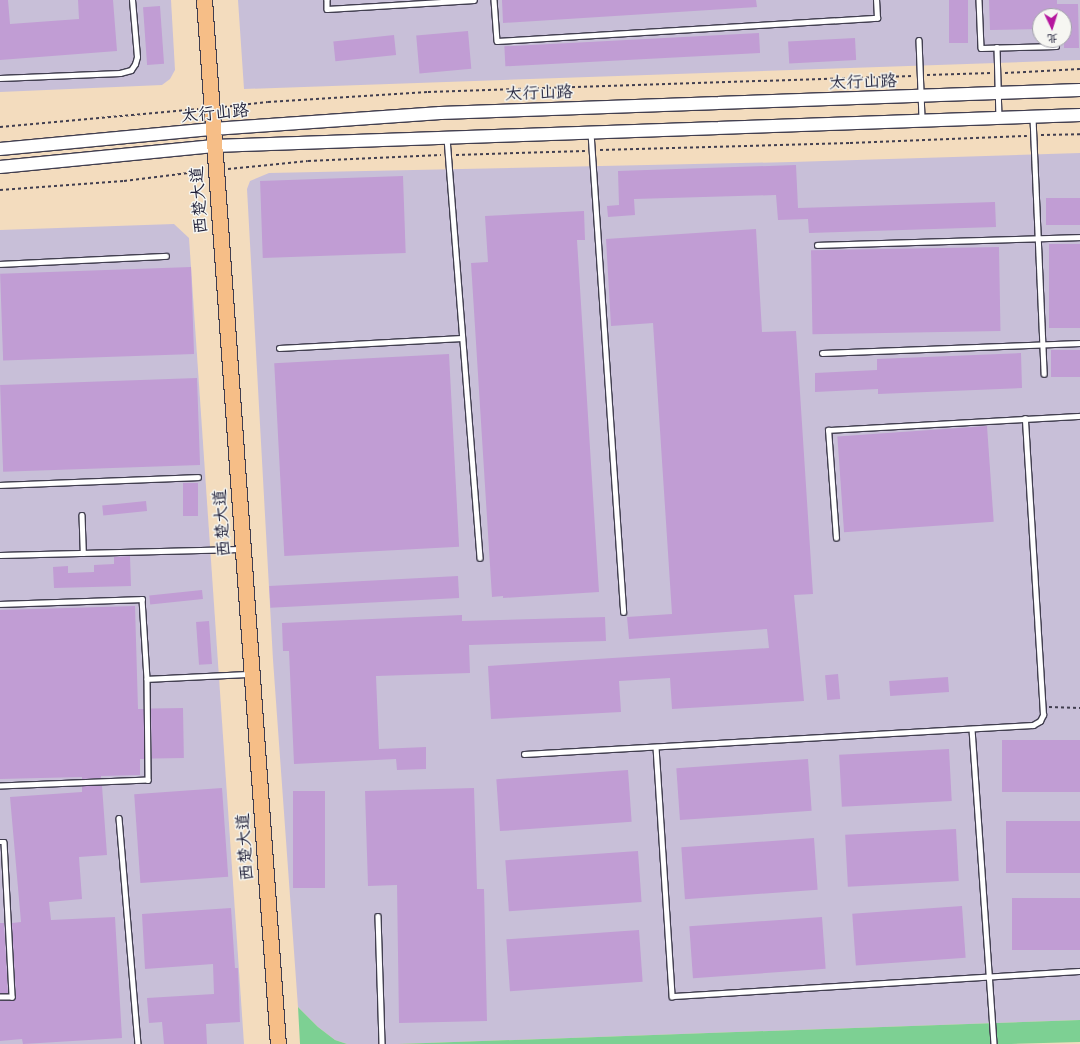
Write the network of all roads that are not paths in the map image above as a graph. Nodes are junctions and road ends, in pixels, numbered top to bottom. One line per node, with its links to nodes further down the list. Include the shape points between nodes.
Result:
1 (132, 0): 11 (lane, via 137,57 131,70 120,73)
2 (204, 0): 19 (main road, 西楚大道)
3 (327, 0): 4 (lane, via 327,8)
4 (474, 0)
5 (494, 0): 6 (lane, via 497,41 877,18)
6 (876, 0)
7 (979, 0): 10 (lane, via 981,48)
8 (919, 40): 14 (lane)
9 (1032, 46): 10 (lane)
10 (997, 47): 13 (lane)
11 (0, 78)
12 (1080, 90): 13 (street, 太行山路)
13 (998, 94): 14 (street, 太行山路); 17 (lane)
14 (921, 97): 18 (lane); 19 (street, 太行山路, via 440,113)
15 (1080, 115): 16 (street, 太行山路)
16 (1033, 117): 17 (street, 太行山路); 26 (lane)
17 (999, 118): 18 (street, 太行山路)
18 (922, 121): 20 (street, 太行山路)
19 (213, 129): 22 (main road, 西楚大道); 23 (street, 太行山路)
20 (591, 133): 21 (street, 太行山路); 47 (lane)
21 (447, 138): 22 (street, 太行山路); 30 (lane)
22 (214, 146): 24 (street, 太行山路); 42 (main road, 西楚大道)
23 (0, 149)
24 (0, 166)
25 (1080, 237): 26 (lane)
26 (1038, 238): 27 (lane); 32 (lane)
27 (817, 245)
28 (166, 256): 29 (lane)
29 (0, 264)
30 (462, 338): 33 (lane); 45 (lane)
31 (1080, 343): 32 (lane)
32 (1043, 345): 34 (lane); 35 (lane)
33 (279, 348)
34 (822, 353)
35 (1044, 374)
36 (1080, 416): 37 (lane)
37 (1025, 419): 41 (lane, via 828,430); 50 (lane, via 1043,715 1033,726)
38 (198, 477): 39 (lane)
39 (0, 484)
40 (82, 515): 43 (lane)
41 (836, 538)
42 (243, 549): 43 (lane); 48 (main road, 西楚大道)
43 (83, 553): 44 (lane)
44 (0, 555)
45 (480, 558)
46 (0, 604): 49 (lane, via 142,599)
47 (624, 612)
48 (252, 674): 49 (lane); 61 (main road, 西楚大道)
49 (147, 678): 53 (lane, via 148,780)
50 (972, 729): 51 (lane); 58 (lane)
51 (656, 747): 52 (lane); 58 (lane, via 672,996)
52 (524, 754)
53 (0, 786)
54 (119, 818): 60 (lane)
55 (0, 842): 59 (lane, via 4,842 12,996)
56 (378, 916): 62 (lane)
57 (1080, 971): 58 (lane)
58 (989, 976): 63 (lane)
59 (0, 997)
60 (138, 1044)
61 (278, 1044)
62 (382, 1044)
63 (994, 1044)

